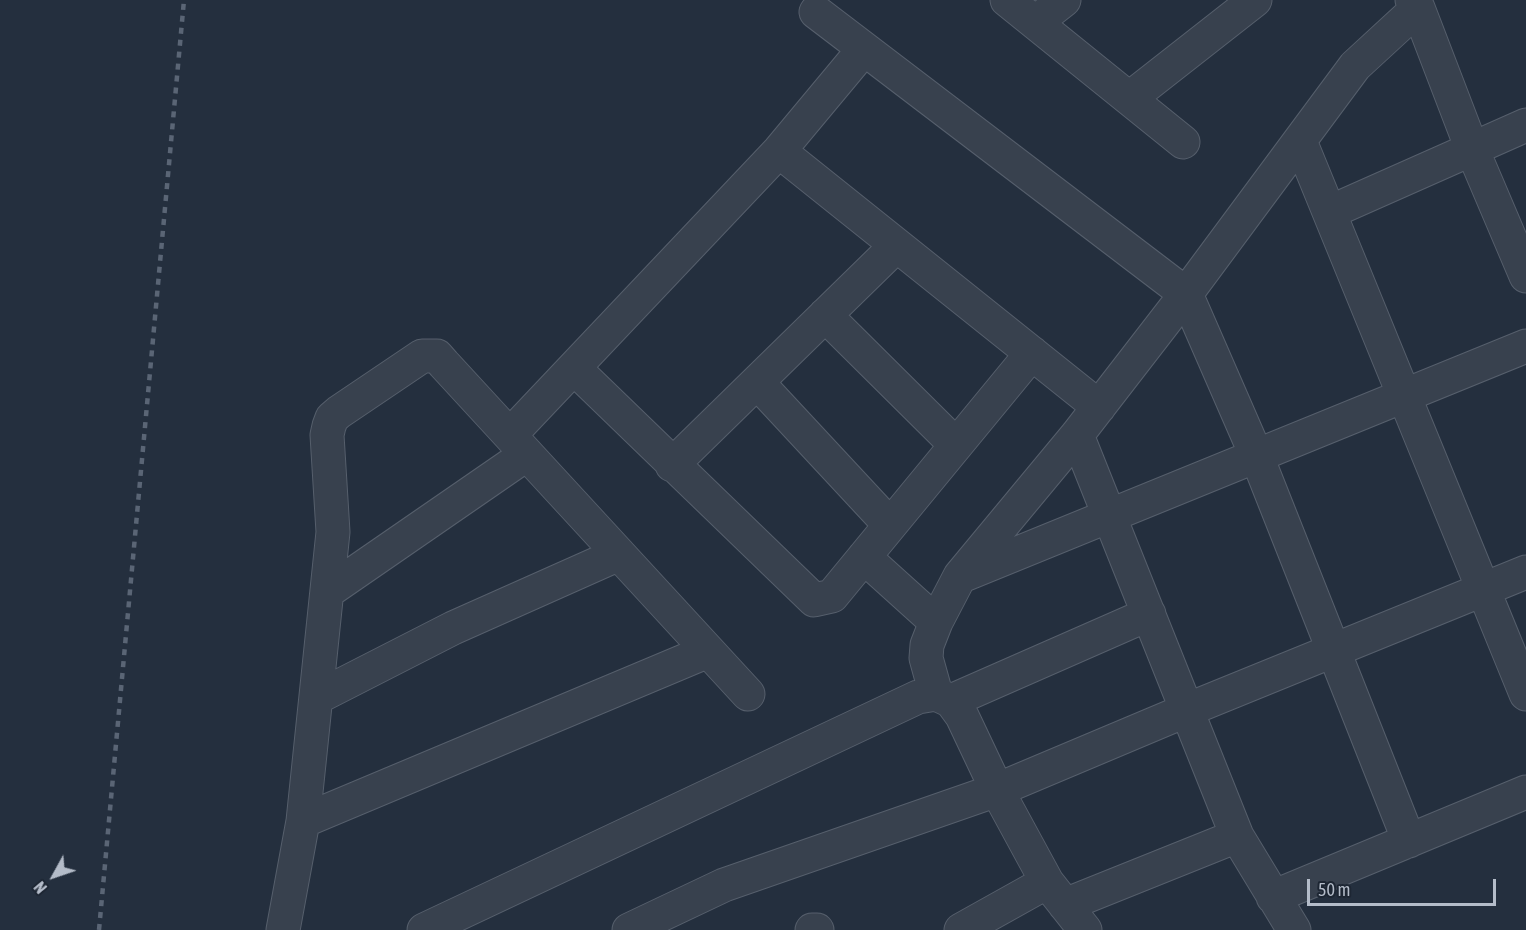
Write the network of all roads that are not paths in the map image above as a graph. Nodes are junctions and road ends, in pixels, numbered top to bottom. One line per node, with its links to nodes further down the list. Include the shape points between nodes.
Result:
1 (1007, 0): 6 (street)
2 (1064, 0): 6 (street)
3 (1254, 0): 8 (street)
4 (1415, 4): 11 (street, via 1355,66); 12 (street)
5 (816, 12): 7 (street)
6 (1035, 22): 8 (street)
7 (864, 49): 13 (street); 17 (street)
8 (1130, 98): 10 (street)
9 (1526, 125): 12 (street)
10 (1183, 141)
11 (1300, 141): 14 (street); 17 (street)
12 (1472, 149): 14 (street); 16 (street)
13 (779, 151): 15 (street); 21 (street)
14 (1330, 212): 23 (street)
15 (897, 246): 18 (street); 20 (street)
16 (1523, 263)
17 (1186, 294): 24 (street); 28 (street)
18 (825, 315): 22 (street); 27 (street)
19 (1526, 346): 23 (street)
20 (1032, 353): 24 (street); 27 (street)
21 (575, 369): 26 (street); 29 (street)
22 (757, 382): 29 (street); 31 (street)
23 (1406, 394): 28 (street); 36 (street)
24 (1098, 407): 25 (street)
25 (1077, 435): 30 (street); 35 (street)
26 (518, 444): 32 (street); 37 (street); 37 (street, via 437,356 429,354 332,418 327,435 333,532)
27 (956, 446): 31 (street)
28 (1257, 457): 30 (street); 40 (street)
29 (672, 465): 33 (street, via 814,600 832,596)
30 (1109, 516): 35 (street); 38 (street)
31 (890, 525): 33 (street)
32 (619, 554): 41 (street); 44 (street, via 453,628)
33 (864, 557): 39 (street)
34 (1526, 573): 36 (street)
35 (960, 576): 39 (street)
36 (1483, 589): 40 (street); 43 (street)
37 (327, 592): 44 (street)
38 (1149, 614): 45 (street); 46 (street)
39 (936, 622): 45 (street, via 926,658)
40 (1334, 650): 46 (street); 51 (street)
41 (708, 651): 42 (street); 49 (street)
42 (748, 694)
43 (1526, 694)
44 (316, 698): 49 (street)
45 (944, 698): 47 (street, via 963,716); 55 (street, via 908,702)
46 (1187, 710): 47 (street); 50 (street)
47 (997, 790): 52 (street); 56 (street, via 724,885)
48 (1526, 792): 51 (street)
49 (303, 821): 54 (street)
50 (1237, 836): 52 (street); 53 (street)
51 (1409, 841): 53 (street)
52 (1056, 894): 59 (street); 60 (street)
53 (1273, 897): 61 (street)
54 (283, 930)
55 (424, 930)
56 (629, 930)
57 (812, 930): 58 (street)
58 (817, 930)
59 (960, 930)
60 (1085, 930)
61 (1294, 930)

